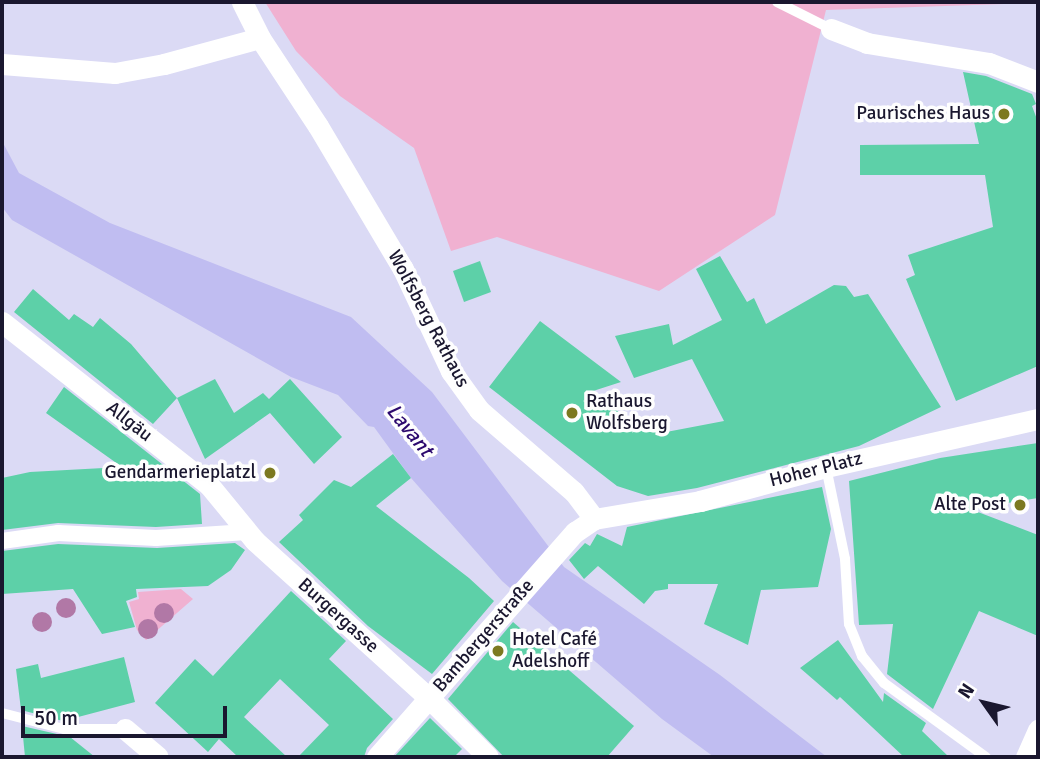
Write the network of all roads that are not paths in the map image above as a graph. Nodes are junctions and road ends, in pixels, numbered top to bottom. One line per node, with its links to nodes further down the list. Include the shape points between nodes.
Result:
1 (242, 2): 4 (street, Wolfsberg Rathaus)
2 (777, 2): 3 (lane)
3 (831, 29): 6 (street, via 867,43 989,63)
4 (260, 38): 5 (street, via 115,73); 10 (street, Wolfsberg Rathaus, via 403,269 451,371 479,410 574,492)
5 (2, 64)
6 (1038, 82)
7 (2, 322): 11 (street, Allgäu, via 209,485)
8 (1038, 419): 9 (street, Hoher Platz)
9 (826, 467): 10 (street, Hoher Platz, via 700,501); 20 (lane, via 845,559 849,624 862,656 884,684)
10 (594, 519): 13 (street, Bambergerstraße, via 575,532)
11 (247, 532): 12 (street, via 156,538 58,533); 13 (street, Burgergasse)
12 (2, 541)
13 (429, 699): 18 (street, Bambergerstraße); 19 (street, Burgergasse)
14 (2, 713): 15 (lane, via 64,729)
15 (125, 729): 17 (street)
16 (1038, 730): 21 (street)
17 (158, 757)
18 (377, 757)
19 (488, 757)
20 (986, 757)
21 (1026, 757)

